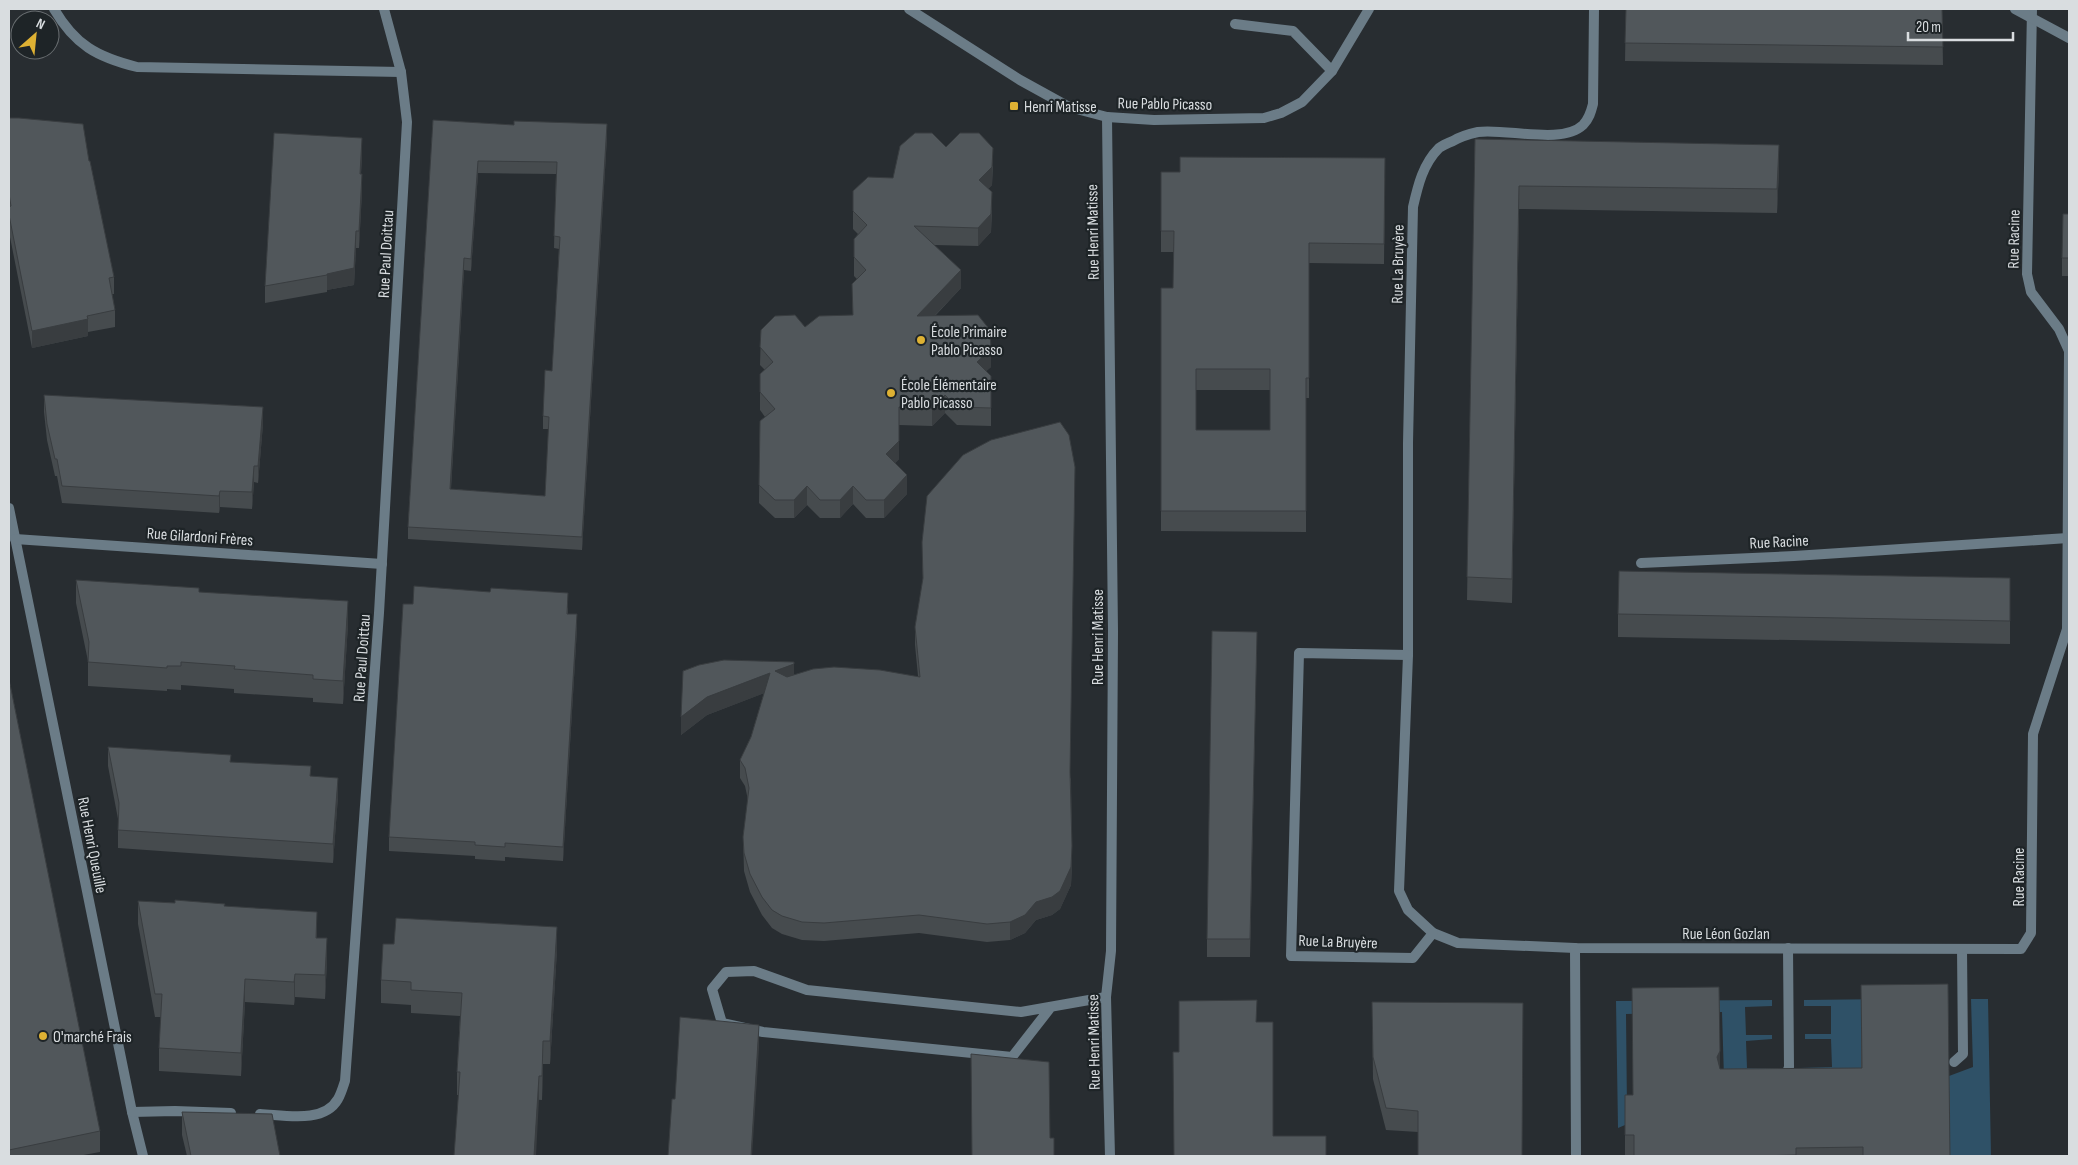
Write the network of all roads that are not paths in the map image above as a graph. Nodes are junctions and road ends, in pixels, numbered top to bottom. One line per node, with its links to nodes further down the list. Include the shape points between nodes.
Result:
1 (54, 9): 11 (street, via 65,27 88,49 110,60 137,67)
2 (384, 9): 11 (street, Rue Paul Doittau)
3 (909, 9): 12 (street, Rue Pablo Picasso, via 1055,99 1086,113)
4 (1369, 9): 10 (street, Rue Pablo Picasso)
5 (1594, 9): 18 (street, Rue La Bruyère, via 1593,104 1583,124 1576,130 1558,134 1479,132 1460,137 1440,147 1418,183 1413,207)
6 (2014, 9): 7 (street)
7 (2032, 13): 9 (street); 14 (street, Rue Racine, via 2027,274 2031,292 2059,329 2069,351)
8 (1236, 24): 10 (street, via 1293,31)
9 (2069, 38)
10 (1332, 71): 12 (street, Rue Pablo Picasso, via 1302,102 1264,118 1154,120)
11 (401, 72): 17 (street, Rue Paul Doittau, via 408,122)
12 (1107, 117): 24 (street, Rue Henri Matisse, via 1113,641 1111,951)
13 (9, 508): 15 (street, Rue Henri Queuille)
14 (2068, 538): 16 (street, Rue Racine); 23 (street, Rue Racine, via 2067,629 2034,734 2033,911 2031,933)
15 (12, 539): 17 (street, Rue Gilardoni Frères); 28 (street, Rue Henri Queuille)
16 (1641, 563)
17 (382, 564): 28 (street, Rue Paul Doittau, via 345,1081 338,1101 323,1112 309,1116)
18 (1408, 655): 19 (street, Rue La Bruyère, via 1399,890 1408,910); 19 (street, Rue La Bruyère, via 1298,653 1291,956 1413,958)
19 (1433, 933): 20 (street, Rue Léon Gozlan, via 1458,943)
20 (1575, 948): 21 (street, Rue Léon Gozlan); 31 (street)
21 (1788, 948): 22 (street, Rue Léon Gozlan); 27 (street, via 1788,1071 1783,1082)
22 (1962, 948): 23 (street, Rue Léon Gozlan); 26 (street, via 1963,1054)
23 (2021, 949)
24 (1106, 997): 25 (street); 30 (street, Rue Henri Matisse)
25 (1051, 1007): 25 (street, via 1012,1057 763,1032 722,1023 712,989 726,972 754,971 807,990 1021,1012)
26 (1954, 1062)
27 (1773, 1088)
28 (132, 1112): 29 (street, Rue Henri Queuille)
29 (143, 1156)
30 (1110, 1156)
31 (1576, 1156)

